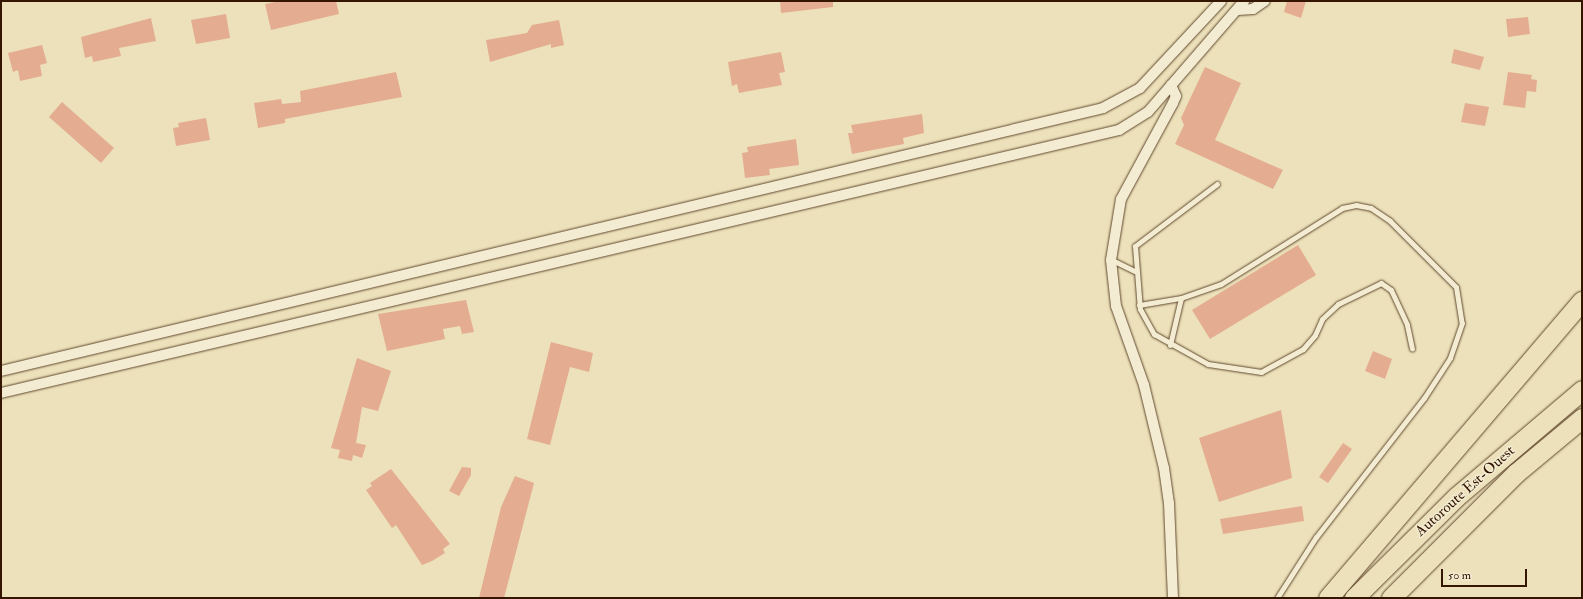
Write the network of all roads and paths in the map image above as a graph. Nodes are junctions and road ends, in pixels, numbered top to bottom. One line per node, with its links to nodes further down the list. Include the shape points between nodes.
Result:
1 (1221, 1): 14 (street, via 1140,88 1103,108)
2 (1244, 1): 4 (street)
3 (1265, 1): 4 (street, via 1253,9)
4 (1238, 10): 5 (street)
5 (1171, 86): 7 (street, via 1176,96 1173,103 1121,199); 16 (street, via 1139,120 1108,133)
6 (1217, 184): 8 (lane, via 1140,239 1133,254)
7 (1111, 260): 8 (lane); 18 (street, via 1116,306 1144,385 1164,468 1169,503)
8 (1135, 271): 11 (lane)
9 (1181, 298): 11 (lane); 12 (lane); 19 (lane, via 1237,276 1342,208 1356,205 1370,208 1390,221 1450,279 1458,295 1462,323 1450,358 1424,398 1316,538)
10 (1582, 301): 20 (highway)
11 (1139, 304): 12 (lane, via 1147,327)
12 (1170, 345): 13 (lane, via 1208,364 1261,372 1303,349 1315,335 1322,319 1338,304 1377,283 1391,290 1407,325)
13 (1412, 348)
14 (1, 371)
15 (1582, 390): 21 (highway, Autoroute Est-Ouest, via 1456,497)
16 (1, 393)
17 (1582, 418): 22 (highway, Autoroute Est-Ouest, via 1516,473)
18 (1173, 598)
19 (1277, 598)
20 (1328, 598)
21 (1354, 598)
22 (1391, 598)

